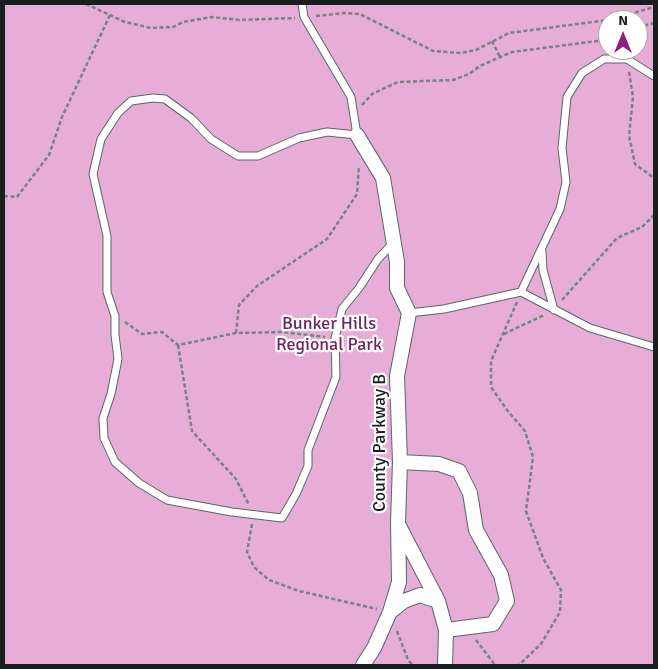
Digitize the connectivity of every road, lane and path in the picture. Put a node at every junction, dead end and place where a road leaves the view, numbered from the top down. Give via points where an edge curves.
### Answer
1 (86, 4) edge
2 (302, 4) edge
3 (110, 15) junction
4 (304, 17) junction
5 (598, 21) edge
6 (492, 41) junction
7 (598, 41) edge
8 (500, 57) junction
9 (602, 60) edge
10 (627, 60) edge
11 (629, 60) edge
12 (654, 76) edge
13 (355, 113) junction
14 (357, 134) junction
15 (359, 162) dead end
16 (654, 178) edge
17 (4, 196) edge
18 (654, 215) edge
19 (393, 243) junction
20 (542, 250) junction
21 (521, 292) junction
22 (554, 310) junction
23 (409, 313) junction
24 (115, 316) junction
25 (236, 333) junction
26 (503, 334) junction
27 (335, 338) junction
28 (654, 347) edge
29 (400, 462) junction
30 (398, 524) junction
31 (438, 600) junction
32 (390, 612) junction
33 (466, 626) junction
34 (446, 630) junction
35 (363, 665) edge
36 (413, 665) edge
37 (444, 665) edge
38 (495, 665) edge
39 (519, 665) edge

1 - 3 path
2 - 4 lane
3 - 4 path via 151,28 173,27 183,22 212,18
3 - 17 path via 62,117 49,155 17,197
4 - 6 path via 360,14 433,51 461,54
4 - 13 lane via 351,97
5 - 6 path via 509,33
6 - 8 path
7 - 8 path via 512,52
8 - 13 path via 453,80 398,82 372,94
9 - 20 lane via 582,73 568,97 562,148 566,182 560,209
10 - 16 path via 634,97 628,136 636,164
11 - 12 lane
13 - 14 lane
14 - 19 street via 382,178
14 - 24 lane via 327,132 299,138 258,156 238,156 211,139 191,118 165,99 131,101 118,113 101,139 93,174 107,236 107,292
15 - 25 path via 357,194 326,239 257,286 239,305
18 - 22 path via 642,227 617,238
19 - 23 street via 397,288
19 - 27 lane via 342,309
20 - 21 lane
20 - 22 lane via 543,270
21 - 22 lane
21 - 23 lane via 444,309
21 - 26 path
22 - 26 path
22 - 28 lane via 590,328
23 - 29 street, County Parkway B via 397,376
24 - 25 path via 142,334 162,332 178,345
24 - 27 lane via 118,359 103,418 104,438 115,462 139,483 167,500 282,518 308,466 308,450 336,377
25 - 27 path via 282,332
26 - 39 path via 492,361 492,387 525,431 533,457 526,511 542,558 561,590 560,612 541,644
29 - 30 street, County Parkway B
29 - 33 street via 439,464 459,472 470,493 476,530 501,576 507,600 493,624
30 - 31 street
30 - 32 street, County Parkway B via 399,582
31 - 32 street via 420,595 404,600
31 - 34 street
32 - 35 street, County Parkway B
32 - 36 path via 408,660
33 - 34 street
33 - 38 path
34 - 37 street

